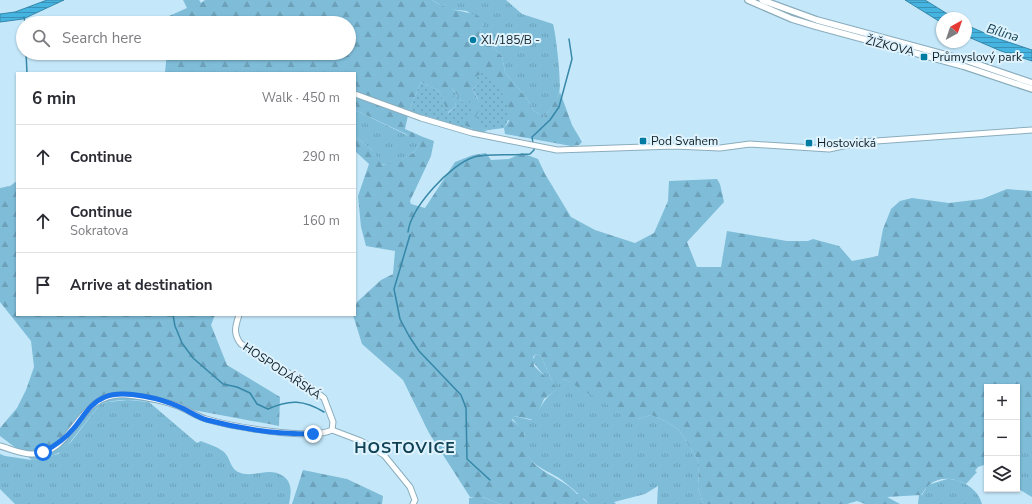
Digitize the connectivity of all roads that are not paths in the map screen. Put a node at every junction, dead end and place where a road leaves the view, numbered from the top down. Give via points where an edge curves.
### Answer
1 (748, 0) edge
2 (762, 0) edge
3 (1032, 83) edge
4 (1032, 89) edge
5 (356, 94) edge
6 (1032, 130) edge
7 (239, 316) edge
8 (332, 430) junction
9 (0, 446) edge
10 (413, 504) edge

1 - 4 main road, ŽIŽKOVA via 798,21 936,58
2 - 3 main road, ŽIŽKOVA via 817,20 958,58
5 - 6 street via 472,133 557,150 674,146 720,148 750,144 829,149 862,142
7 - 8 street, HOSPODÁŘSKÁ via 235,329 236,338 241,344 324,398 333,422
8 - 9 street via 294,434 250,428 207,420 178,406 154,399 119,394 95,402 65,437 43,452 33,454
8 - 10 street via 362,441 384,455 410,487

